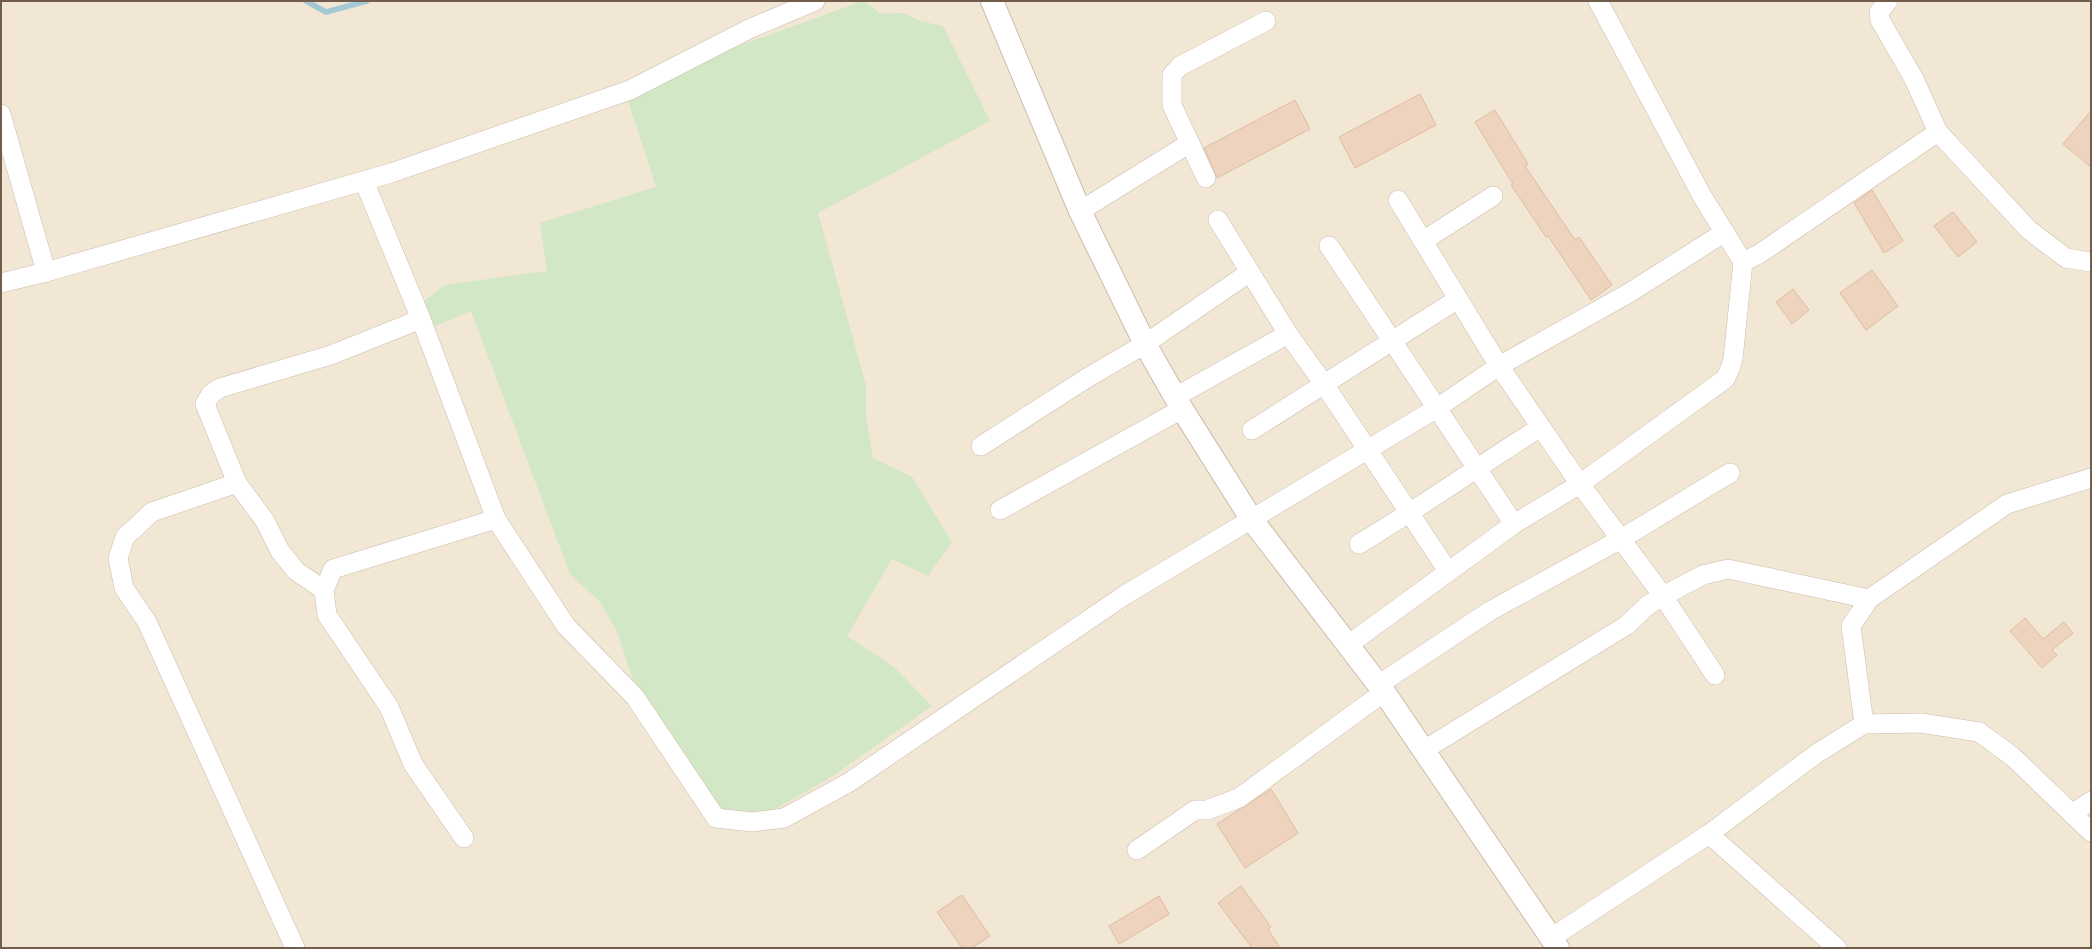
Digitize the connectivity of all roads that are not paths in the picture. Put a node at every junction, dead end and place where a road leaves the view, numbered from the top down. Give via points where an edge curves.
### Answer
1 (815, 1) edge
2 (992, 1) edge
3 (1598, 1) edge
4 (1888, 1) edge
5 (1266, 21) dead end
6 (1, 114) edge
7 (1938, 132) junction
8 (1190, 143) junction
9 (1206, 178) dead end
10 (364, 181) junction
11 (1493, 196) dead end
12 (1398, 200) dead end
13 (1080, 211) junction
14 (1218, 220) dead end
15 (1725, 232) junction
16 (1423, 240) junction
17 (1329, 246) dead end
18 (1743, 262) junction
19 (2091, 262) edge
20 (46, 272) junction
21 (1250, 272) junction
22 (1, 283) edge
23 (1458, 299) junction
24 (421, 319) junction
25 (1288, 334) junction
26 (1392, 340) junction
27 (1145, 344) junction
28 (1499, 366) junction
29 (1324, 384) junction
30 (1179, 403) junction
31 (1437, 408) junction
32 (1541, 427) junction
33 (1252, 430) dead end
34 (981, 446) dead end
35 (1368, 450) junction
36 (1476, 468) junction
37 (1730, 473) dead end
38 (2091, 478) edge
39 (237, 483) junction
40 (1580, 484) junction
41 (1000, 510) dead end
42 (1410, 514) junction
43 (496, 519) junction
44 (1252, 520) junction
45 (1514, 524) junction
46 (1621, 539) junction
47 (1358, 544) dead end
48 (1448, 571) junction
49 (324, 590) junction
50 (1663, 596) junction
51 (1869, 599) junction
52 (1348, 645) junction
53 (1715, 675) dead end
54 (1381, 689) junction
55 (1864, 724) junction
56 (1424, 750) junction
57 (2091, 801) edge
58 (2072, 814) junction
59 (2091, 832) edge
60 (1709, 834) junction
61 (464, 838) dead end
62 (1137, 850) dead end
63 (1555, 943) edge
64 (295, 948) edge
65 (1837, 948) edge

1 - 10 street via 749,28 630,90
2 - 13 street
3 - 15 street via 1702,196
4 - 7 street via 1879,12 1880,20 1914,79
5 - 8 street via 1180,66 1172,75 1172,105
6 - 20 street
7 - 18 street via 1759,254
7 - 19 street via 2029,230 2066,258
8 - 9 street
8 - 13 street
10 - 20 street
10 - 24 street
11 - 16 street
12 - 16 street
13 - 27 street
14 - 21 street
15 - 18 street
15 - 28 street via 1630,293
16 - 23 street
17 - 26 street
18 - 40 street via 1733,359 1725,379
20 - 22 street
21 - 25 street
21 - 27 street
23 - 26 street
23 - 28 street
24 - 39 street via 331,355 220,388 210,394 205,404
24 - 43 street
25 - 29 street
25 - 30 street
26 - 29 street
26 - 31 street
27 - 30 street
27 - 34 street
28 - 31 street
28 - 32 street
29 - 33 street
29 - 35 street
30 - 41 street
30 - 44 street
31 - 35 street
31 - 36 street
32 - 36 street
32 - 40 street
35 - 42 street
35 - 44 street
36 - 42 street
36 - 45 street
37 - 46 street
38 - 51 street via 2007,504
39 - 49 street via 264,521 280,551 296,571
39 - 64 street via 152,512 125,537 118,558 124,588 147,622
40 - 45 street
40 - 46 street
42 - 47 street
42 - 48 street
43 - 44 street via 566,626 635,697 716,818 752,822 784,818 848,783 1125,594
43 - 49 street via 333,569
44 - 52 street
45 - 48 street
46 - 50 street
46 - 54 street via 1490,611
48 - 52 street
49 - 61 street via 327,615 389,707 413,764
50 - 51 street via 1703,575 1728,569
50 - 53 street
50 - 56 street via 1627,625
51 - 55 street via 1851,626
52 - 54 street
54 - 56 street
54 - 62 street via 1239,798 1207,810 1195,810
55 - 58 street via 1922,723 1979,732 2013,757
55 - 60 street via 1816,754
56 - 63 street
57 - 58 street
58 - 59 street
60 - 63 street
60 - 65 street

